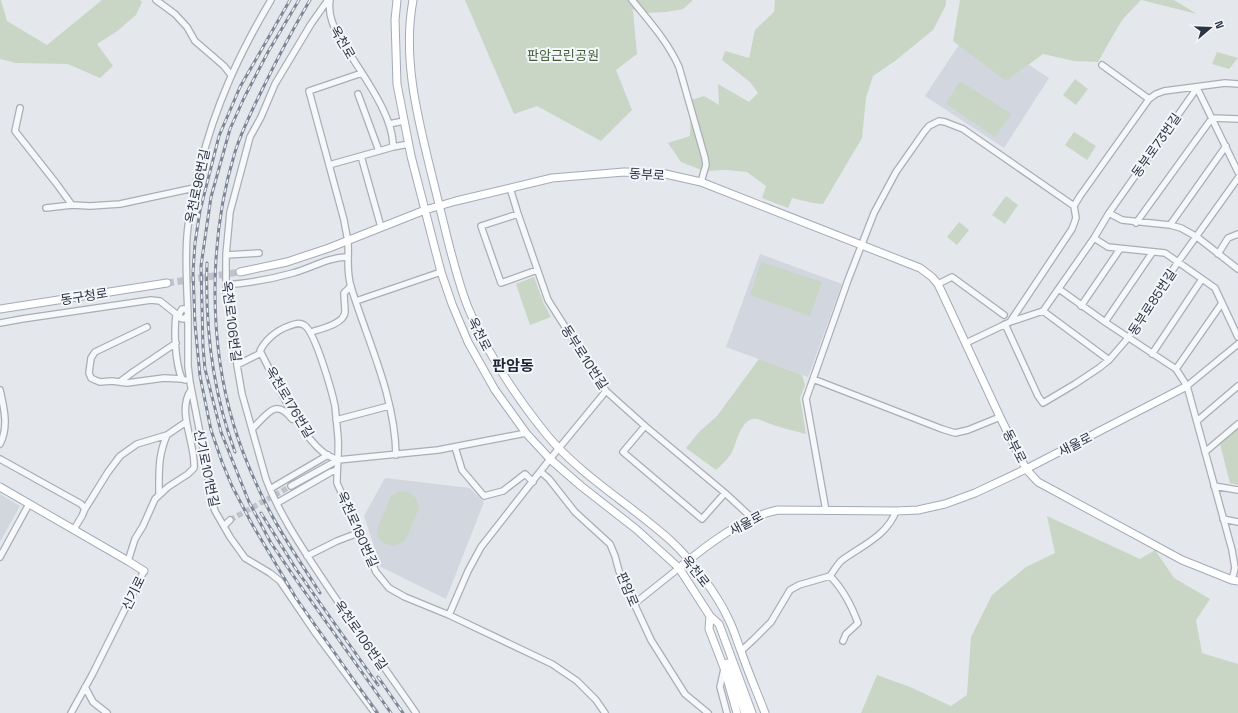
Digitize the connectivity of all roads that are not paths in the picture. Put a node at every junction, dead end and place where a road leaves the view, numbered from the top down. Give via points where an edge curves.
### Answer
1 (156, 0) edge
2 (271, 0) edge
3 (329, 0) edge
4 (397, 0) edge
5 (413, 0) edge
6 (632, 0) edge
7 (1102, 65) dead end
8 (362, 73) junction
9 (231, 75) junction
10 (1238, 84) edge
11 (1197, 88) junction
12 (358, 94) dead end
13 (1149, 99) junction
14 (20, 108) dead end
15 (1212, 118) junction
16 (1238, 119) edge
17 (404, 122) junction
18 (389, 124) junction
19 (409, 144) junction
20 (1226, 146) junction
21 (393, 147) junction
22 (379, 151) junction
23 (361, 156) junction
24 (329, 165) junction
25 (1238, 172) edge
26 (1238, 178) edge
27 (701, 182) junction
28 (194, 188) junction
29 (510, 188) junction
30 (72, 205) junction
31 (439, 206) junction
32 (1074, 206) junction
33 (46, 208) dead end
34 (425, 210) junction
35 (1109, 213) junction
36 (518, 214) junction
37 (1136, 223) junction
38 (1170, 225) junction
39 (381, 227) junction
40 (1238, 234) edge
41 (1197, 236) junction
42 (1094, 238) junction
43 (348, 241) junction
44 (860, 245) junction
45 (1120, 249) junction
46 (259, 253) dead end
47 (1152, 253) junction
48 (1218, 254) junction
49 (226, 255) junction
50 (347, 258) junction
51 (1178, 262) junction
52 (1238, 269) edge
53 (537, 270) junction
54 (240, 272) tunnel mouth
55 (440, 272) junction
56 (1202, 279) junction
57 (167, 283) tunnel mouth
58 (938, 284) junction
59 (226, 285) junction
60 (351, 286) junction
61 (1059, 289) junction
62 (188, 301) junction
63 (356, 301) junction
64 (1222, 303) junction
65 (1081, 306) junction
66 (0, 309) edge
67 (170, 309) junction
68 (181, 310) junction
69 (1043, 311) junction
70 (188, 314) junction
71 (1004, 315) dead end
72 (179, 317) junction
73 (1105, 322) junction
74 (0, 323) edge
75 (1008, 323) junction
76 (146, 327) dead end
77 (311, 332) junction
78 (188, 334) junction
79 (1238, 337) edge
80 (1128, 338) junction
81 (176, 343) junction
82 (966, 343) junction
83 (1238, 344) edge
84 (261, 353) junction
85 (1152, 354) junction
86 (1109, 360) junction
87 (237, 364) junction
88 (1176, 369) junction
89 (182, 379) junction
90 (813, 379) junction
91 (121, 381) junction
92 (190, 382) junction
93 (1187, 386) junction
94 (1238, 386) edge
95 (0, 390) edge
96 (191, 390) junction
97 (606, 391) junction
98 (389, 406) junction
99 (1000, 417) junction
100 (297, 420) junction
101 (336, 420) junction
102 (1197, 421) junction
103 (186, 422) junction
104 (1238, 424) edge
105 (645, 426) junction
106 (252, 429) junction
107 (526, 433) junction
108 (167, 435) junction
109 (0, 444) edge
110 (455, 447) junction
111 (560, 448) junction
112 (1205, 452) junction
113 (328, 455) junction
114 (396, 455) junction
115 (0, 459) edge
116 (550, 459) junction
117 (338, 460) junction
118 (1026, 469) junction
119 (337, 470) junction
120 (541, 472) junction
121 (533, 482) junction
122 (291, 486) tunnel mouth
123 (1214, 486) junction
124 (0, 487) edge
125 (270, 489) junction
126 (1238, 490) edge
127 (725, 492) junction
128 (159, 494) junction
129 (276, 503) junction
130 (29, 504) junction
131 (84, 509) junction
132 (826, 511) junction
133 (896, 511) junction
134 (752, 518) junction
135 (1223, 519) junction
136 (230, 520) tunnel mouth
137 (1238, 522) edge
138 (224, 526) junction
139 (74, 529) junction
140 (358, 533) junction
141 (1235, 550) edge
142 (308, 556) junction
143 (0, 557) edge
144 (689, 560) junction
145 (128, 561) junction
146 (679, 568) junction
147 (144, 571) joint
148 (830, 576) junction
149 (1235, 581) edge
150 (634, 604) junction
151 (449, 616) junction
152 (710, 616) junction
153 (843, 641) dead end
154 (740, 650) junction
155 (724, 668) junction
156 (85, 687) junction
157 (71, 713) edge
158 (107, 713) edge
159 (375, 713) edge
160 (416, 713) edge
161 (605, 713) edge
162 (708, 713) edge
163 (727, 713) edge
164 (737, 713) edge
165 (744, 713) edge
166 (752, 713) edge
167 (765, 713) edge

1 - 9 street via 175,14 187,27 195,42
2 - 9 street, 옥천로96번길
3 - 8 street, 옥천로 via 332,23
3 - 49 street, 옥천로106번길 via 286,65 250,137 230,212
4 - 17 main road, 옥천로 via 395,50 397,84
5 - 31 main road, 옥천로 via 410,17 410,70
6 - 27 street via 666,43 679,67 705,158 706,165
7 - 13 street
8 - 18 street, 옥천로
8 - 24 street via 309,91
9 - 28 street, 옥천로96번길 via 214,116
10 - 11 street via 1225,83
11 - 13 street via 1164,91
11 - 15 street
11 - 35 street, 동부로73번길
12 - 22 street
13 - 32 street
14 - 30 street via 16,131
15 - 16 street
15 - 20 street
15 - 37 street
17 - 18 street
17 - 19 main road, 옥천로
18 - 21 street, 옥천로
19 - 21 street
19 - 34 main road, 옥천로
20 - 25 street
20 - 38 street
21 - 22 street
22 - 23 street
23 - 24 street
23 - 39 street
24 - 43 street
26 - 41 street, 동부로85번길
27 - 29 main road, 동부로 via 661,174 624,172 552,178
27 - 44 main road, 동부로
28 - 30 street via 120,204
28 - 62 street, 옥천로96번길 via 186,255
29 - 31 main road, 동부로
29 - 36 street, 동부로10번길
30 - 33 street
31 - 34 main road, 동부로
31 - 111 main road, 옥천로 via 469,312 491,355 517,394 546,434
32 - 44 street via 963,129 939,122 929,126 896,172 874,212
32 - 75 street via 1076,218 1072,229
34 - 39 main road
34 - 55 main road, 옥천로
35 - 37 street via 1122,220
35 - 42 street, 동부로73번길
36 - 53 street, 동부로10번길
36 - 53 street via 481,226 501,283
37 - 38 street
38 - 41 street
39 - 43 main road
40 - 48 street via 1228,238
41 - 48 street
41 - 51 street, 동부로85번길
42 - 45 street via 1108,247
42 - 61 street, 동부로73번길
43 - 50 street
43 - 54 main road via 287,262
44 - 58 main road, 동부로 via 920,268
44 - 90 street
45 - 47 street
45 - 65 street
46 - 49 street
47 - 51 street via 1165,253
47 - 73 street
48 - 52 street
49 - 59 street, 옥천로106번길
50 - 59 street via 339,257 287,274
50 - 60 street
51 - 56 street
51 - 80 street, 동부로85번길
53 - 97 street, 동부로10번길 via 548,300
55 - 63 street
55 - 107 main road, 옥천로 via 468,342 495,390
56 - 64 street via 1215,288
56 - 85 street
57 - 66 main road, 동구청로
58 - 71 street via 952,277
58 - 82 main road, 동부로
59 - 87 street, 옥천로106번길
60 - 63 street
60 - 77 street via 344,293 345,313 341,320
61 - 65 street
61 - 69 street, 동부로73번길
62 - 68 street
62 - 70 street, 옥천로96번길
63 - 98 street
64 - 79 street
64 - 88 street
65 - 73 street
67 - 68 street
67 - 72 street
67 - 74 street via 160,301 151,300
68 - 70 street via 186,309
68 - 72 street
69 - 75 street
69 - 86 street
70 - 72 street via 186,318
70 - 78 street, 신기로101번길
72 - 78 street via 185,324
72 - 81 street
73 - 80 street
75 - 82 street
75 - 86 street, 동부로85번길 via 1038,396 1043,402 1076,384
76 - 91 street via 95,352 91,358 91,378 100,382
77 - 84 street, 옥천로176번길 via 304,324 283,328 264,344
77 - 101 street, 옥천로180번길 via 326,373
78 - 92 street, 신기로101번길
80 - 85 street
80 - 86 street, 동부로85번길
81 - 89 street
81 - 91 street
82 - 99 main road, 동부로
83 - 93 street, 새울로
84 - 87 street
84 - 100 street, 옥천로176번길
85 - 88 street
87 - 106 street, 옥천로106번길
88 - 93 street
89 - 91 street via 164,378 127,383
89 - 92 street
90 - 99 street via 955,432 968,430
90 - 132 street via 806,398
92 - 96 street, 신기로101번길
93 - 102 street
93 - 118 main road, 새울로
94 - 102 street
95 - 109 street via 5,416
96 - 103 street via 186,398
96 - 138 street, 신기로101번길 via 212,502
97 - 105 street, 동부로10번길
97 - 111 street
98 - 101 street
98 - 114 street
99 - 118 main road, 동부로
100 - 106 street via 292,419 285,410 274,409
100 - 113 street, 옥천로176번길 via 312,441
101 - 117 street, 옥천로180번길
102 - 112 street
103 - 108 street
103 - 128 street via 194,468
104 - 112 street
105 - 127 street, 동부로10번길
105 - 127 street via 623,452 702,519
106 - 125 street, 옥천로106번길
107 - 110 street
107 - 116 main road, 옥천로
108 - 128 street via 161,447
108 - 131 street via 137,444 120,456
110 - 114 street
110 - 121 street via 462,470 484,496 503,491 525,474
111 - 116 street
111 - 144 main road, 옥천로
112 - 123 street
113 - 117 street, 옥천로176번길
113 - 125 street
114 - 117 street
115 - 131 street via 81,504
116 - 120 street
116 - 146 main road, 옥천로 via 636,529
117 - 119 street, 옥천로180번길
117 - 122 street
118 - 133 main road, 새울로 via 976,493 945,504 918,510
118 - 149 main road, 동부로 via 1038,482 1182,560
119 - 129 street
119 - 140 street, 옥천로180번길 via 337,483
120 - 121 street
120 - 150 street, 판암로 via 575,512 610,544
121 - 151 street via 481,547
123 - 126 street
123 - 135 street
124 - 130 main road, 신기로
125 - 129 street, 옥천로106번길
127 - 134 street, 동부로10번길
128 - 145 street via 135,539
129 - 142 street, 옥천로106번길
130 - 139 main road, 신기로
130 - 143 street
131 - 139 street
132 - 133 main road, 새울로
132 - 134 main road, 새울로 via 778,510
133 - 148 street via 894,519 878,536 840,562
134 - 144 main road, 새울로
135 - 137 street
135 - 141 street
136 - 138 street
138 - 159 street, 신기로101번길 via 245,558 280,581
139 - 145 main road, 신기로
140 - 142 street
140 - 151 street, 옥천로180번길 via 376,572 389,588
141 - 149 street
142 - 160 street, 옥천로106번길
144 - 146 main road, 새울로
144 - 154 main road, 옥천로 via 729,620
145 - 147 main road, 신기로
146 - 150 street, 옥천로
146 - 152 main road, 옥천로
147 - 156 street, 신기로
148 - 153 street via 853,609 858,623 846,634
148 - 154 street via 790,590 771,622
150 - 162 street, 판암로 via 651,640 685,694
151 - 161 street, 옥천로180번길 via 552,664 577,681
152 - 155 main road, 옥천로 via 709,629
152 - 165 main road
152 - 166 main road via 719,624
154 - 167 main road, 옥천로
155 - 163 street via 720,687
155 - 164 main road, 옥천로
156 - 157 street, 신기로
156 - 158 street via 93,702

